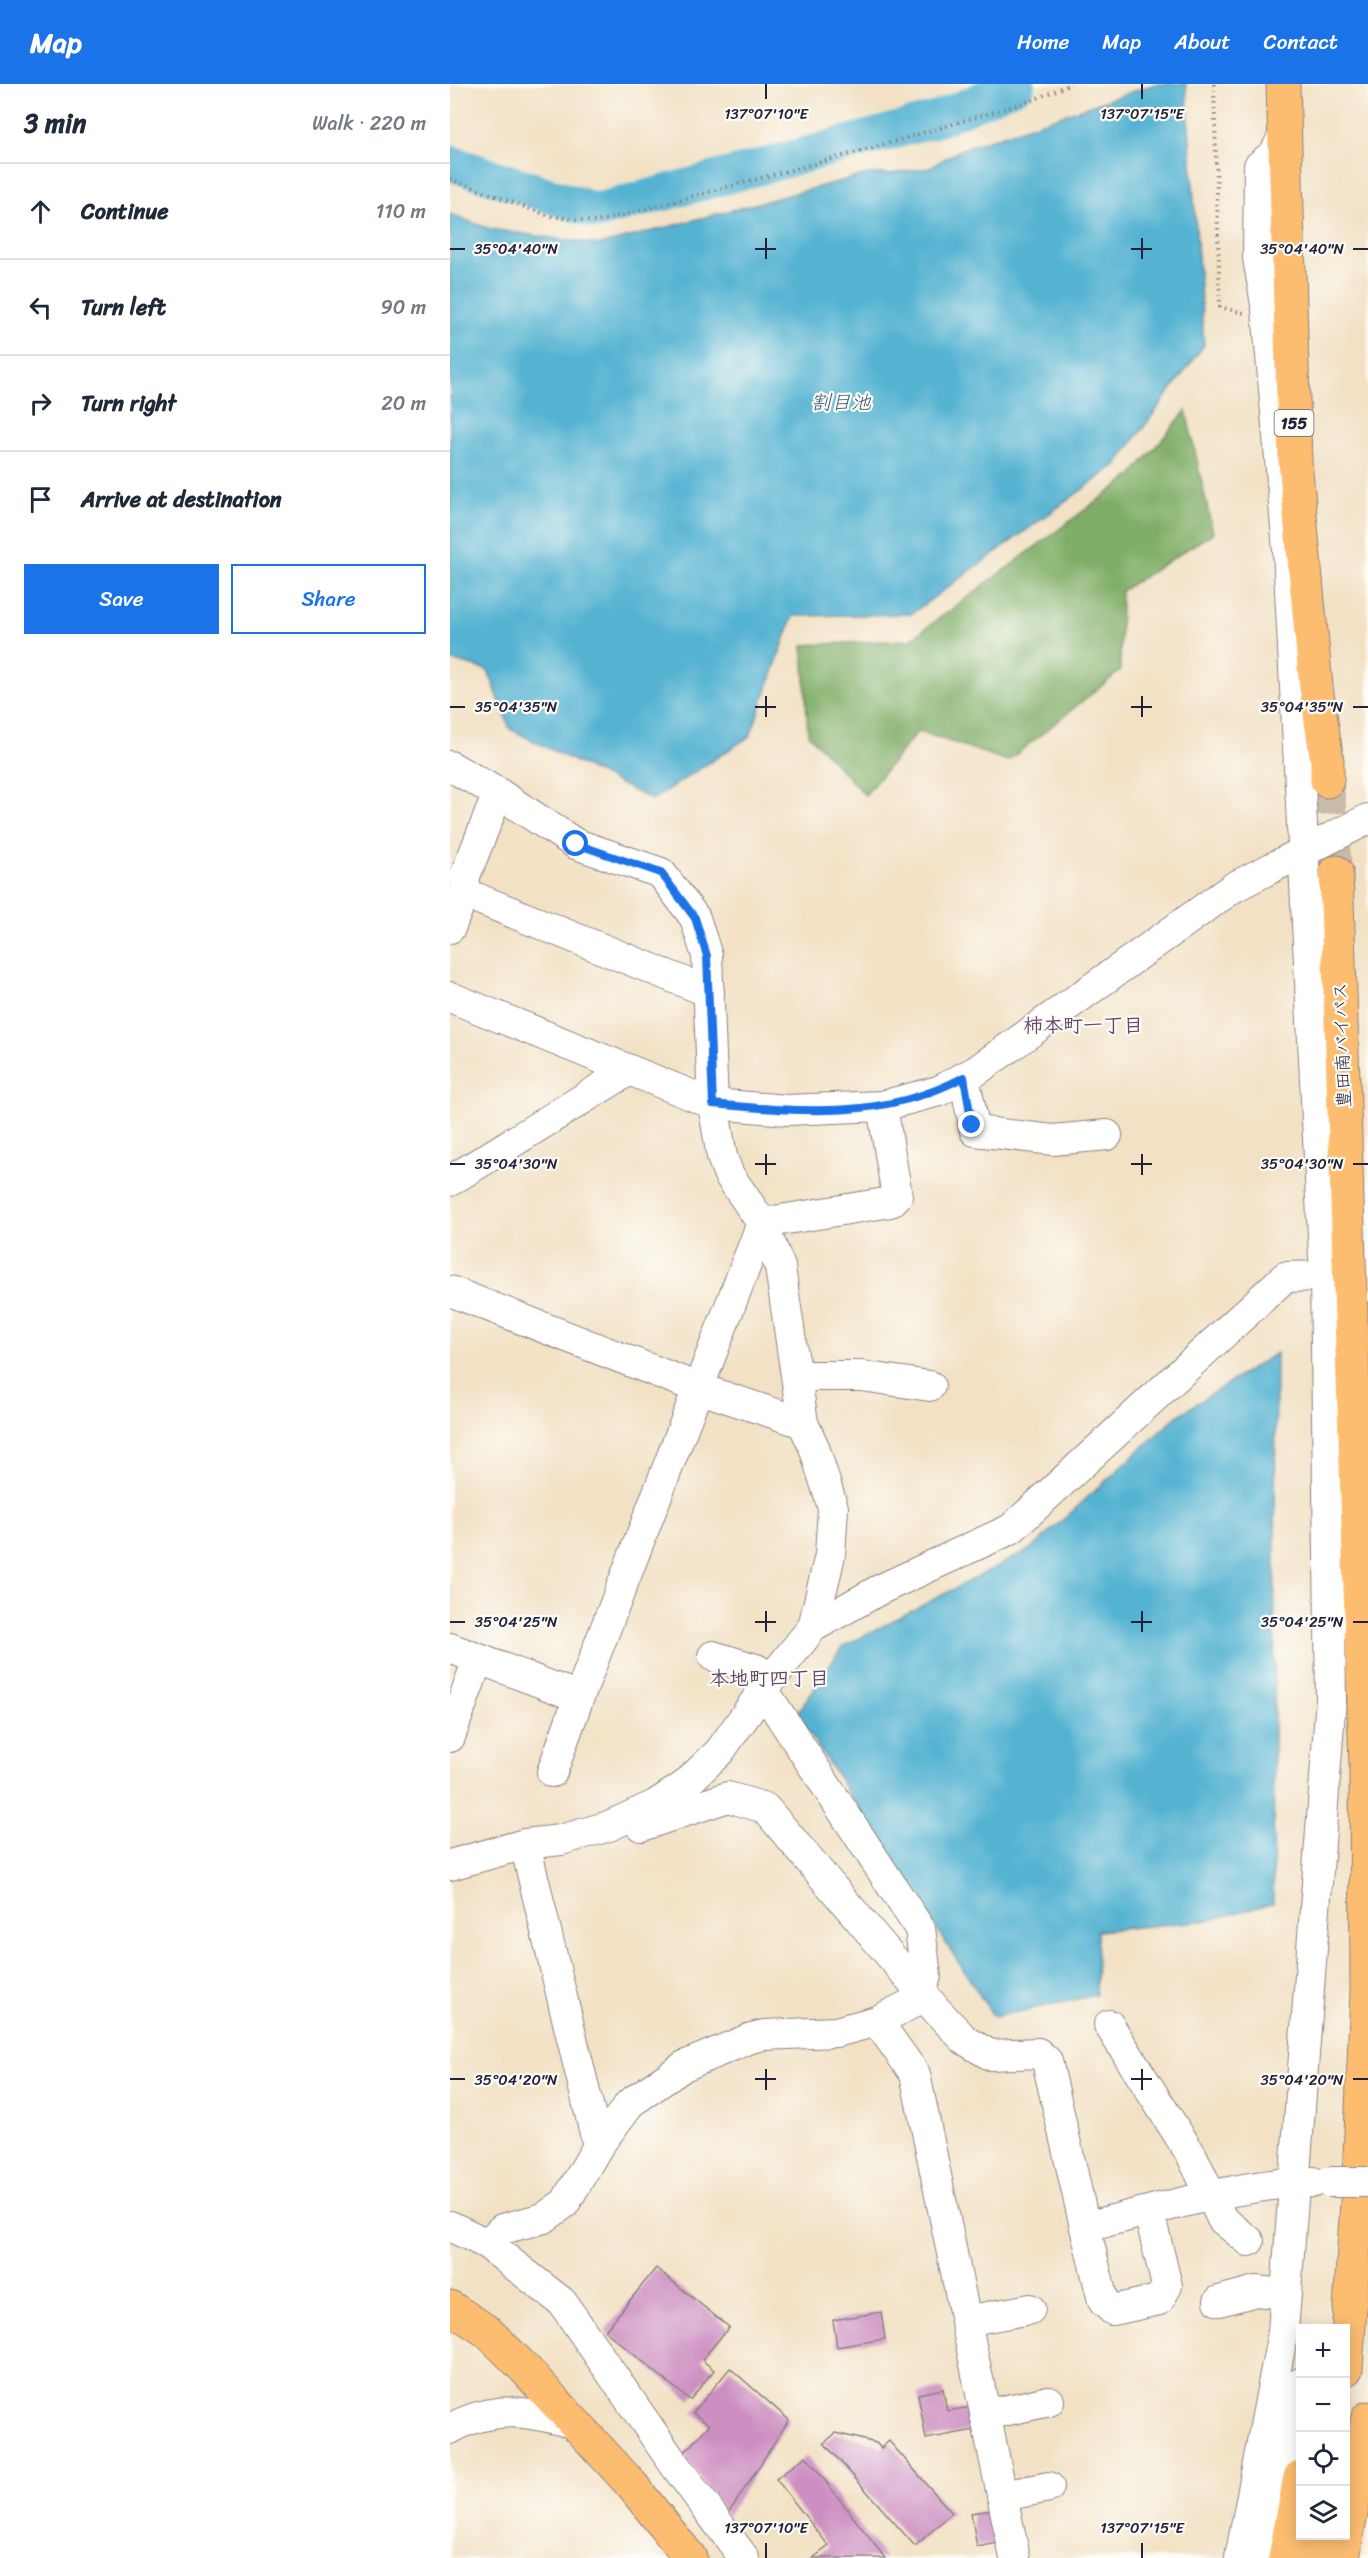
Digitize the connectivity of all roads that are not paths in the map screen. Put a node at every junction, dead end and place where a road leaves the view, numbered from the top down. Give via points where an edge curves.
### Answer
1 (1283, 84) edge
2 (1284, 134) junction
3 (450, 766) edge
4 (1327, 771) tunnel mouth
5 (498, 792) junction
6 (1368, 819) edge
7 (1304, 849) junction
8 (1336, 872) tunnel mouth
9 (460, 880) edge
10 (450, 928) edge
11 (709, 992) junction
12 (450, 998) edge
13 (628, 1071) junction
14 (964, 1077) junction
15 (713, 1104) junction
16 (882, 1107) junction
17 (1107, 1135) dead end
18 (450, 1181) edge
19 (762, 1223) junction
20 (1325, 1276) junction
21 (450, 1291) edge
22 (797, 1376) junction
23 (930, 1386) dead end
24 (698, 1388) junction
25 (803, 1423) junction
26 (813, 1627) junction
27 (450, 1648) edge
28 (713, 1656) dead end
29 (477, 1659) junction
30 (768, 1684) junction
31 (579, 1697) junction
32 (450, 1737) edge
33 (552, 1772) dead end
34 (583, 1834) junction
35 (525, 1844) junction
36 (450, 1865) edge
37 (921, 1991) junction
38 (1367, 1991) edge
39 (877, 2021) junction
40 (1109, 2025) dead end
41 (598, 2146) junction
42 (1368, 2181) edge
43 (1294, 2182) junction
44 (1212, 2197) junction
45 (1149, 2212) junction
46 (450, 2226) edge
47 (1085, 2227) junction
48 (1249, 2241) dead end
49 (487, 2244) junction
50 (1286, 2295) junction
51 (1219, 2301) dead end
52 (450, 2307) edge
53 (1030, 2309) dead end
54 (966, 2320) junction
55 (1328, 2324) edge
56 (1349, 2324) edge
57 (1292, 2336) edge
58 (1049, 2401) dead end
59 (1296, 2403) edge
60 (985, 2415) junction
61 (1368, 2418) edge
62 (576, 2424) junction
63 (450, 2429) edge
64 (1298, 2486) edge
65 (1049, 2487) dead end
66 (1002, 2496) junction
67 (1317, 2540) edge
68 (690, 2558) edge
69 (744, 2558) edge
70 (1014, 2558) edge
71 (1240, 2558) edge
72 (1266, 2558) edge
73 (1285, 2558) edge
74 (1314, 2558) edge
75 (1343, 2558) edge

1 - 2 highway, 155
2 - 4 highway, 155 via 1295,461
2 - 7 street via 1275,153 1259,166 1258,258 1267,310 1288,550
3 - 5 street
5 - 9 street
5 - 11 street via 576,844 661,873 695,918 707,956
6 - 7 street
7 - 14 street via 1234,887
7 - 20 street
8 - 38 highway, 豊田南バイパス via 1366,1765
9 - 10 street
9 - 11 street
11 - 15 street
12 - 13 street
13 - 15 street
13 - 18 street
14 - 16 street via 939,1091
14 - 17 street via 975,1131 1053,1140
15 - 16 street via 787,1110
15 - 19 street via 729,1175
16 - 19 street via 897,1196 891,1202
19 - 22 street via 780,1267
19 - 24 street
20 - 26 street via 1285,1277 1011,1529 879,1590
20 - 43 street via 1330,1721
21 - 24 street
22 - 23 street via 861,1376
22 - 25 street
24 - 25 street
24 - 31 street
25 - 26 street via 833,1508 830,1555
26 - 30 street
27 - 29 street
28 - 30 street via 756,1669
29 - 31 street
29 - 32 street
30 - 34 street via 720,1751 684,1786 626,1819
30 - 37 street via 920,1929 926,1976
31 - 33 street
34 - 35 street
34 - 37 street via 602,1839 728,1797 756,1803 776,1819
35 - 36 street
35 - 41 street
37 - 39 street via 911,2004
37 - 47 street via 965,2040 990,2055 1038,2053 1047,2061
38 - 55 highway via 1351,2017 1346,2158
38 - 56 highway, 豊田南バイパス
39 - 41 street via 836,2032 764,2035 684,2066 630,2103
39 - 54 street via 915,2074
40 - 44 street via 1192,2156
41 - 49 street via 565,2203 544,2218 502,2229
42 - 43 street, bridge
43 - 44 street
43 - 50 street
44 - 45 street
44 - 48 street via 1222,2219
45 - 47 street
45 - 47 street via 1167,2286 1159,2300 1113,2310 1103,2301
46 - 49 street
49 - 69 street via 562,2302
50 - 51 street via 1256,2291
50 - 57 street
52 - 62 highway via 488,2332
53 - 54 street
54 - 60 street
57 - 71 street
58 - 60 street
59 - 72 street
60 - 66 street
61 - 75 highway
62 - 63 street via 546,2416 490,2412
62 - 68 highway via 631,2484
64 - 73 highway
65 - 66 street
66 - 70 street
67 - 74 highway

